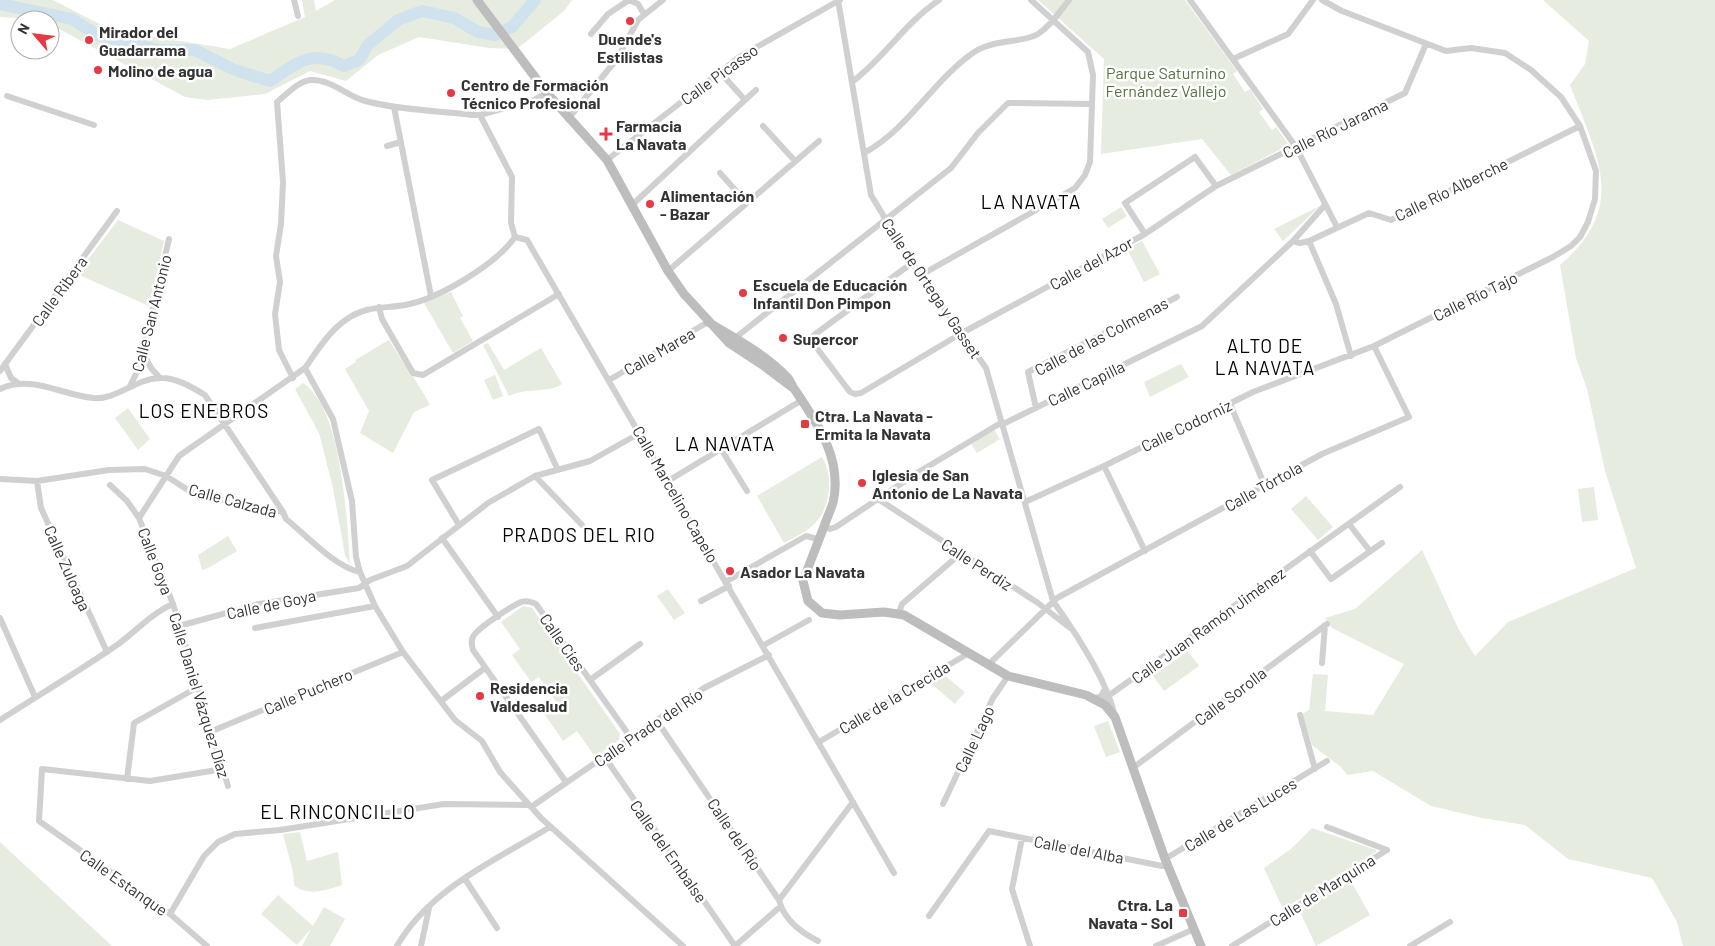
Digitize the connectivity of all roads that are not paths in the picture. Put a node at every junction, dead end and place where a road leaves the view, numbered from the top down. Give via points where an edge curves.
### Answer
1 (294, 0) edge
2 (477, 0) edge
3 (663, 0) edge
4 (839, 0) edge
5 (939, 0) edge
6 (1031, 0) edge
7 (1069, 0) edge
8 (1190, 0) edge
9 (1313, 0) edge
10 (1322, 0) edge
11 (644, 14) junction
12 (298, 16) dead end
13 (1053, 20) junction
14 (592, 34) dead end
15 (1426, 44) junction
16 (1233, 59) junction
17 (719, 71) junction
18 (852, 82) junction
19 (756, 90) dead end
20 (547, 93) junction
21 (7, 96) dead end
22 (745, 100) junction
23 (1092, 104) junction
24 (394, 107) junction
25 (480, 115) junction
26 (568, 120) junction
27 (94, 125) dead end
28 (763, 126) dead end
29 (1580, 126) junction
30 (818, 141) dead end
31 (401, 142) junction
32 (387, 146) dead end
33 (1296, 147) junction
34 (864, 153) junction
35 (607, 160) junction
36 (795, 161) junction
37 (720, 173) dead end
38 (1216, 186) junction
39 (747, 203) junction
40 (632, 205) junction
41 (1325, 205) junction
42 (117, 211) dead end
43 (885, 218) junction
44 (1337, 227) junction
45 (1145, 234) junction
46 (515, 237) junction
47 (169, 239) dead end
48 (1292, 241) junction
49 (1309, 241) junction
50 (912, 263) junction
51 (668, 272) junction
52 (921, 275) junction
53 (559, 294) junction
54 (430, 296) junction
55 (1177, 297) dead end
56 (379, 307) junction
57 (708, 322) junction
58 (718, 333) junction
59 (962, 333) junction
60 (735, 338) junction
61 (1374, 346) junction
62 (143, 353) junction
63 (1350, 356) junction
64 (5, 364) junction
65 (762, 364) junction
66 (305, 368) junction
67 (0, 371) edge
68 (160, 378) junction
69 (293, 378) junction
70 (790, 379) junction
71 (610, 380) junction
72 (18, 383) junction
73 (130, 386) junction
74 (793, 388) junction
75 (0, 389) edge
76 (802, 400) junction
77 (1230, 404) junction
78 (1036, 408) junction
79 (224, 423) junction
80 (1003, 424) junction
81 (640, 433) junction
82 (721, 449) junction
83 (1104, 466) junction
84 (557, 468) junction
85 (166, 476) junction
86 (535, 476) junction
87 (0, 479) edge
88 (37, 481) junction
89 (668, 481) junction
90 (110, 485) dead end
91 (1265, 486) junction
92 (1400, 486) dead end
93 (747, 491) dead end
94 (878, 499) junction
95 (1025, 502) junction
96 (283, 512) junction
97 (139, 518) junction
98 (1349, 524) junction
99 (458, 525) junction
100 (582, 526) dead end
101 (824, 526) junction
102 (442, 538) junction
103 (818, 539) junction
104 (1382, 543) dead end
105 (1145, 551) junction
106 (1310, 551) junction
107 (1370, 551) junction
108 (960, 554) junction
109 (360, 572) junction
110 (364, 584) junction
111 (728, 584) junction
112 (702, 601) dead end
113 (1053, 601) junction
114 (173, 604) junction
115 (375, 606) junction
116 (1046, 609) junction
117 (898, 613) junction
118 (498, 617) junction
119 (0, 618) edge
120 (809, 620) dead end
121 (179, 626) junction
122 (255, 628) dead end
123 (1075, 632) junction
124 (640, 644) dead end
125 (764, 645) junction
126 (107, 652) junction
127 (403, 652) junction
128 (969, 653) junction
129 (769, 655) junction
130 (1322, 663) dead end
131 (988, 665) junction
132 (485, 668) junction
133 (1008, 676) junction
134 (590, 680) junction
135 (198, 687) junction
136 (1105, 689) junction
137 (35, 697) junction
138 (1103, 700) junction
139 (441, 701) junction
140 (1300, 715) dead end
141 (0, 720) edge
142 (657, 720) junction
143 (212, 730) junction
144 (631, 738) junction
145 (819, 742) junction
146 (604, 756) junction
147 (1326, 761) dead end
148 (1134, 767) junction
149 (223, 769) junction
150 (1315, 769) junction
151 (127, 779) junction
152 (566, 782) junction
153 (228, 786) dead end
154 (853, 802) junction
155 (943, 804) dead end
156 (530, 806) junction
157 (550, 827) junction
158 (1327, 827) dead end
159 (1022, 838) junction
160 (1167, 862) junction
161 (894, 873) dead end
162 (465, 879) junction
163 (780, 903) junction
164 (430, 906) junction
165 (170, 914) junction
166 (929, 916) dead end
167 (1450, 922) dead end
168 (497, 928) dead end
169 (1194, 929) junction
170 (818, 941) dead end
171 (207, 946) edge
172 (397, 946) edge
173 (421, 946) edge
174 (684, 946) edge
175 (735, 946) edge
176 (1030, 946) edge
177 (1156, 946) edge
178 (1201, 946) edge
179 (1232, 946) edge
180 (1412, 946) edge

1 - 12 street
2 - 20 main road
3 - 11 street
4 - 17 street, Calle Picasso
4 - 18 street, Calle de Ortega y Gasset
5 - 18 street via 899,34 866,72
6 - 13 street
7 - 13 street
8 - 16 street
9 - 16 street via 1288,34
10 - 15 street, Calle Río Tajo
11 - 14 street via 638,4 629,0 608,14
11 - 26 street via 617,59
13 - 23 street via 1088,52 1093,75
13 - 34 street via 1036,35 992,44 972,53 953,68 902,126
15 - 29 street, Calle Río Tajo via 1446,51 1471,48 1504,53 1531,70 1561,97
15 - 33 street, Calle Río Jarama via 1405,93
16 - 33 street
17 - 22 street
17 - 35 street, Calle Picasso
18 - 34 street, Calle de Ortega y Gasset
19 - 22 street
20 - 25 street via 534,100
20 - 26 main road
21 - 27 street
22 - 40 street
23 - 43 street via 1008,103 978,133 951,168
23 - 52 street via 1090,162 1075,188
24 - 25 street
24 - 31 street
24 - 69 street via 363,101 324,81 311,80 277,102 283,182 276,256 280,282 275,314 279,350
25 - 46 street via 512,177 510,223
26 - 35 main road
28 - 36 street
29 - 44 street, Calle Río Alberche via 1391,220 1369,213
29 - 61 street, Calle Río Tajo via 1596,171 1596,199 1580,237 1553,257
30 - 36 street
31 - 32 street
31 - 54 street
33 - 38 street, Calle Río Jarama
33 - 41 street
34 - 43 street, Calle de Ortega y Gasset via 871,195
35 - 40 main road
36 - 39 street
37 - 39 street
38 - 45 street, Calle del Azor
38 - 45 street via 1195,157 1125,203
39 - 51 street
40 - 51 main road
41 - 44 street
41 - 48 street, Calle Capilla
42 - 64 street, Calle Ribera
43 - 50 street, Calle de Ortega y Gasset
43 - 60 street
44 - 49 street, Calle Río Alberche
45 - 59 street, Calle del Azor
46 - 53 street, Calle Marcelino Capelo via 527,240
46 - 54 street, Calle Goya via 506,249 458,282
47 - 62 street, Calle San Antonio
48 - 49 street, Calle Río Alberche
48 - 78 street, Calle Capilla via 1202,326
49 - 63 street via 1336,304
50 - 52 street, Calle de Ortega y Gasset
50 - 59 street, Calle del Azor via 814,335 813,343 850,392 855,394
51 - 57 main road
52 - 59 street, Calle de Ortega y Gasset
53 - 56 street via 423,375 413,372 382,319
53 - 71 street, Calle Marcelino Capelo
54 - 56 street, Calle Goya via 406,305
55 - 78 street, Calle de las Colmenas via 1028,372
56 - 66 street, Calle Goya via 366,308 340,324
57 - 58 main road
57 - 60 main road
57 - 71 street, Calle Marea
58 - 60 main road
58 - 65 main road
59 - 80 street, Calle de Ortega y Gasset via 986,368
60 - 65 main road via 735,342
60 - 70 main road
61 - 63 street, Calle Río Tajo
61 - 91 street, Calle Tórtola via 1409,417 1322,454
62 - 68 street
62 - 73 street, Calle San Antonio
63 - 77 street, Calle Codorniz via 1253,392
64 - 67 street, Calle Ribera
64 - 72 street via 11,378
65 - 70 main road
65 - 74 main road
66 - 69 street, Calle Goya
66 - 109 street via 333,419 352,501
68 - 73 street
68 - 79 street via 190,386 205,395
69 - 79 street, Calle Goya
70 - 74 main road
71 - 81 street, Calle Marcelino Capelo
72 - 73 street via 95,398
72 - 75 street
74 - 76 main road
76 - 82 street
76 - 101 main road via 826,443 835,475 836,491
77 - 83 street, Calle Codorniz
77 - 91 street
78 - 80 street, Calle Capilla
79 - 85 street, Calle Goya via 179,456
79 - 96 street
80 - 94 street, Calle Capilla
80 - 95 street, Calle de Ortega y Gasset
81 - 84 street, Calle de Goya via 590,461
81 - 89 street, Calle Marcelino Capelo
82 - 89 street
82 - 93 street
83 - 95 street, Calle Codorniz
83 - 105 street
84 - 86 street, Calle de Goya
84 - 99 street via 539,429 432,480
85 - 88 street, Calle Calzada via 145,469 109,470
85 - 96 street, Calle Calzada via 188,490 241,505
85 - 97 street, Calle Goya
86 - 99 street, Calle de Goya
86 - 100 street
87 - 88 street, Calle Calzada
88 - 126 street, Calle Zuloaga via 42,508
89 - 111 street, Calle Marcelino Capelo
90 - 97 street, Calle Goya
91 - 105 street, Calle Tórtola
92 - 98 street, Calle Juan Ramón Jiménez
94 - 101 street, Calle Capilla via 836,528
94 - 108 street, Calle Perdiz
95 - 113 street, Calle de Ortega y Gasset
96 - 109 street, Calle Calzada via 333,558 349,570
97 - 114 street, Calle Goya
98 - 106 street, Calle Juan Ramón Jiménez
98 - 107 street
99 - 102 street, Calle de Goya
101 - 103 main road
102 - 110 street, Calle de Goya via 407,566
102 - 118 street
103 - 111 street via 806,536
103 - 117 main road via 803,581 805,597 814,608 831,615
104 - 107 street
105 - 113 street, Calle Tórtola
106 - 107 street via 1331,579
106 - 138 street, Calle Juan Ramón Jiménez
108 - 116 street, Calle Perdiz
108 - 117 street via 902,604
109 - 110 street
110 - 115 street
110 - 121 street, Calle de Goya via 359,588 259,604
111 - 112 street
111 - 125 street, Calle Marcelino Capelo
113 - 116 street
113 - 123 street, Calle Perdiz
114 - 121 street, Calle Daniel Vázquez Díaz
114 - 126 street
115 - 122 street
115 - 127 street
116 - 123 street, Calle Perdiz
116 - 131 street
117 - 128 main road
118 - 132 street, Calle Cíes via 474,635 471,643
118 - 134 street, Calle Cíes via 521,602 536,604
119 - 137 street
120 - 125 street
121 - 135 street, Calle Daniel Vázquez Díaz
123 - 136 street, Calle Perdiz
124 - 134 street
125 - 129 street, Calle Marcelino Capelo
126 - 137 street
127 - 139 street
127 - 143 street, Calle Puchero
128 - 131 main road
128 - 145 street, Calle de la Crecida
129 - 142 street, Calle Prado del Río via 704,688
129 - 145 street, Calle Marcelino Capelo
130 - 148 street, Calle Sorolla via 1326,625
131 - 133 main road
132 - 139 street
132 - 152 street, Calle Cíes
133 - 138 main road
133 - 155 street, Calle Lago via 993,698
134 - 144 street, Calle Cíes
135 - 143 street, Calle Daniel Vázquez Díaz
135 - 151 street via 134,722
136 - 138 street, Calle Perdiz
136 - 138 street via 1101,696
137 - 141 street
138 - 148 main road via 1115,717
139 - 156 street via 455,720 482,741 500,772
140 - 150 street, Calle de Las Luces
142 - 144 street, Calle Prado del Río
142 - 163 street, Calle del Río
143 - 149 street, Calle Daniel Vázquez Díaz
144 - 146 street, Calle Prado del Río
145 - 154 street, Calle Marcelino Capelo
146 - 152 street, Calle Prado del Río
146 - 175 street, Calle del Embalse
147 - 150 street, Calle de Las Luces
148 - 160 main road
149 - 151 street via 150,781
149 - 153 street, Calle Daniel Vázquez Díaz
150 - 160 street, Calle de Las Luces
151 - 165 street, Calle Estanque via 42,769 39,821
152 - 156 street, Calle Prado del Río
154 - 161 street, Calle Marcelino Capelo
154 - 163 street
156 - 157 street
156 - 165 street via 444,804 235,834 218,842 204,856
157 - 162 street
157 - 174 street
158 - 179 street, Calle de Marquina via 1387,850
159 - 160 street, Calle del Alba via 1162,866
159 - 166 street, Calle del Alba via 989,831
159 - 176 street via 1012,889
160 - 169 main road
162 - 164 street via 437,897
162 - 168 street
163 - 170 street, Calle del Río via 798,931
163 - 175 street
164 - 172 street via 404,933
164 - 173 street
165 - 171 street, Calle Estanque
167 - 180 street
169 - 177 street
169 - 178 main road

